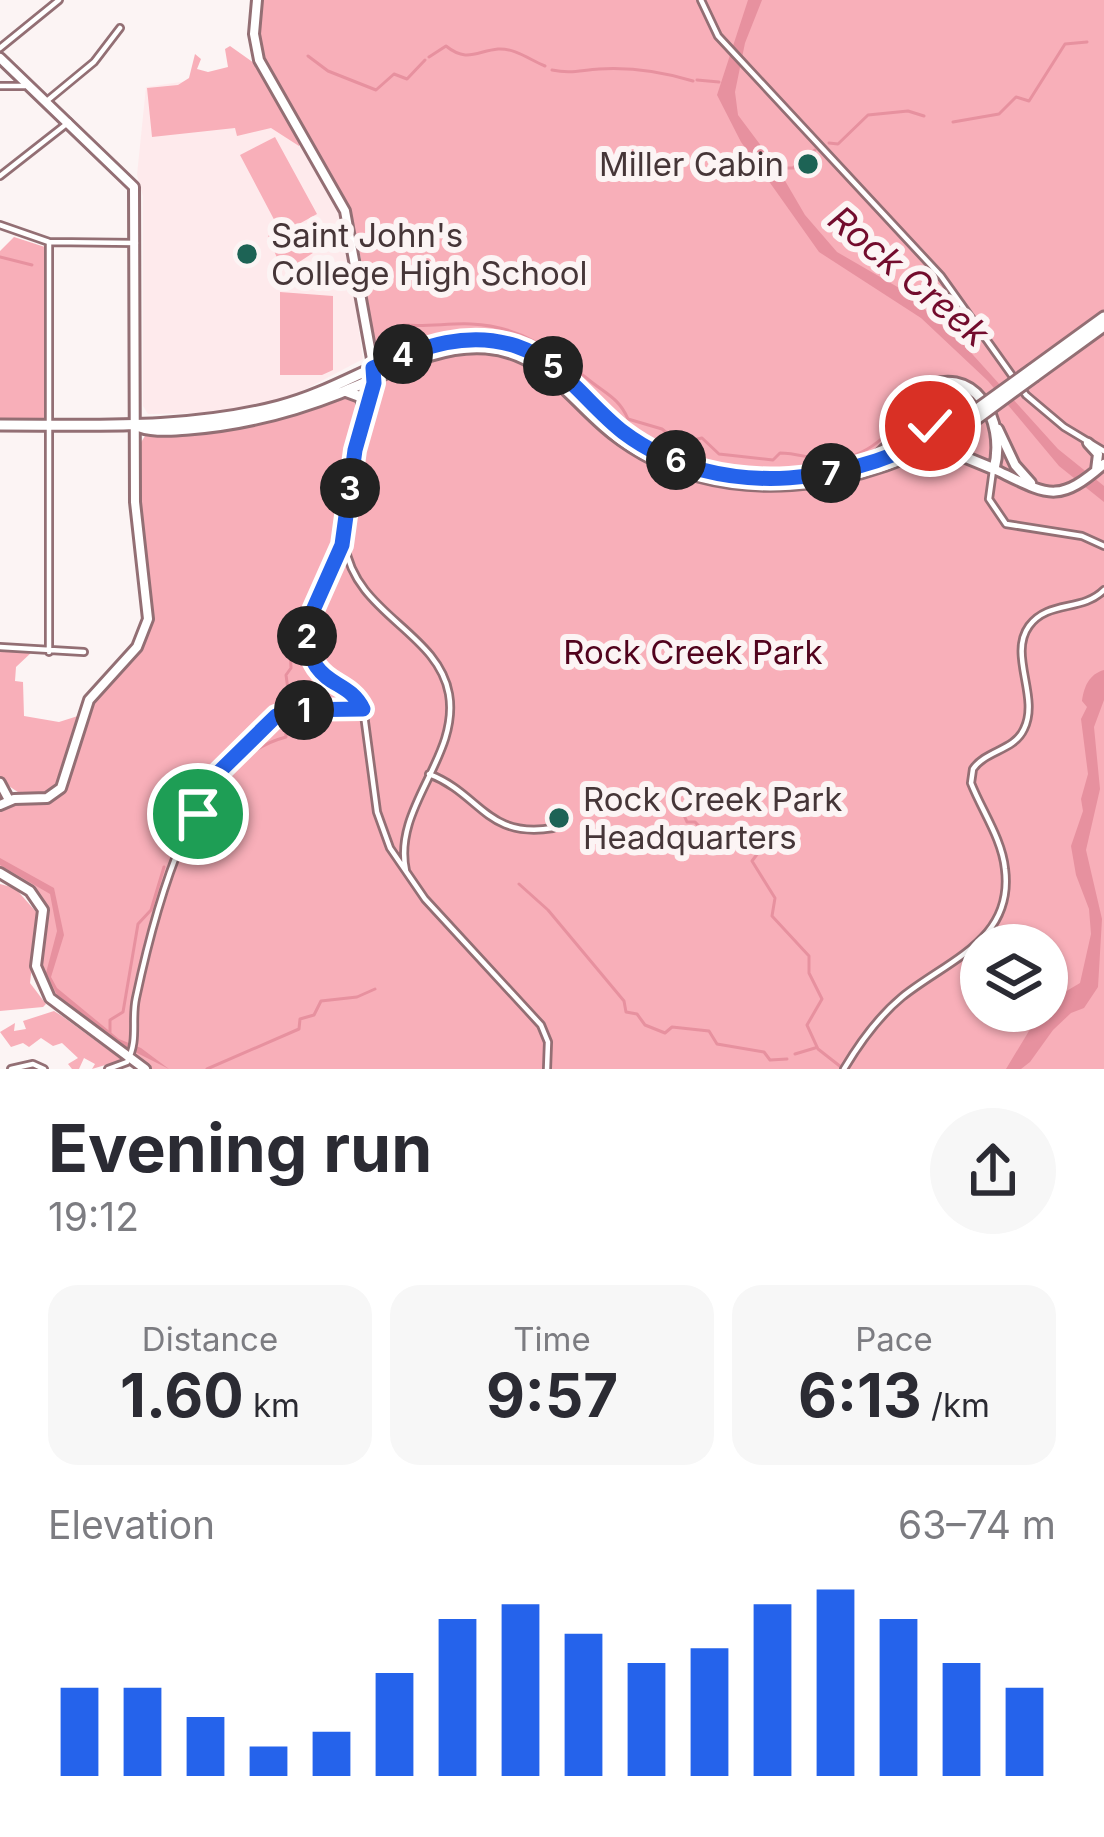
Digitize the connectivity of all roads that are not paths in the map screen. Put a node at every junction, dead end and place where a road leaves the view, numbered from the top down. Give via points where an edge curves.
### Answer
1 (59, 0) edge
2 (257, 0) edge
3 (701, 0) edge
4 (120, 28) dead end
5 (0, 48) edge
6 (0, 58) edge
7 (0, 86) edge
8 (30, 86) junction
9 (46, 101) junction
10 (69, 122) junction
11 (0, 176) edge
12 (0, 225) edge
13 (49, 242) junction
14 (136, 243) junction
15 (1104, 322) edge
16 (374, 373) junction
17 (929, 385) junction
18 (345, 392) junction
19 (365, 411) junction
20 (969, 420) junction
21 (955, 424) junction
22 (0, 425) edge
23 (49, 425) junction
24 (136, 425) junction
25 (998, 429) junction
26 (1088, 443) junction
27 (1104, 451) edge
28 (910, 458) junction
29 (1104, 464) edge
30 (864, 466) junction
31 (994, 469) junction
32 (1095, 472) junction
33 (1033, 484) junction
34 (345, 533) junction
35 (1104, 545) edge
36 (350, 566) junction
37 (335, 567) junction
38 (1104, 590) edge
39 (0, 647) edge
40 (49, 652) junction
41 (84, 652) dead end
42 (363, 709) junction
43 (428, 774) junction
44 (0, 786) edge
45 (10, 800) edge
46 (554, 827) dead end
47 (404, 838) junction
48 (387, 842) junction
49 (0, 873) edge
50 (408, 877) junction
51 (132, 1051) junction
52 (11, 1069) edge
53 (44, 1069) edge
54 (108, 1069) edge
55 (145, 1069) edge
56 (548, 1069) edge
57 (844, 1069) edge

1 - 5 street
2 - 16 street via 259,59 346,211
3 - 26 street via 723,41 941,276 1026,395
4 - 9 street
6 - 8 street
7 - 8 street
8 - 9 street
9 - 10 street
10 - 11 street
10 - 14 street via 134,187
12 - 13 street
13 - 14 street
13 - 23 street
14 - 24 street
15 - 20 main road, bridge
16 - 18 main road
16 - 19 street
16 - 24 main road via 277,407
16 - 28 main road via 452,349 509,352 551,373 646,456 736,482 814,484
16 - 30 main road via 432,344 496,341 552,365 628,436 689,466 767,477
17 - 21 main road via 921,418 935,428
17 - 25 main road via 969,388
17 - 30 main road via 915,395 893,444
18 - 19 main road via 361,397
18 - 24 main road via 221,425
19 - 34 street
20 - 21 main road
20 - 28 main road
21 - 30 main road
22 - 23 main road
23 - 24 main road
23 - 40 street
24 - 45 street via 147,624 89,700 61,788 47,798
25 - 31 main road
25 - 33 street
26 - 27 street
26 - 32 street via 1098,454
28 - 31 main road via 956,454
29 - 32 street
31 - 33 street via 1010,467
31 - 35 street via 991,504 1006,524
32 - 33 street via 1064,492
34 - 36 street
34 - 37 street
36 - 37 street
36 - 43 street via 446,682 448,724
37 - 42 street via 309,612 308,642 323,677
38 - 57 street via 1086,604 1046,611 1029,627 1025,728 973,769 971,783 1005,865 994,928 896,1003
39 - 40 street
40 - 41 street
42 - 48 street
42 - 51 street via 284,712 212,780 177,849 136,999
43 - 46 street via 503,826
43 - 47 street
44 - 45 street
47 - 48 street
47 - 50 street
48 - 50 street
49 - 51 street via 42,907 36,964 50,998
50 - 56 street via 541,1025
51 - 54 street
51 - 55 street
52 - 53 street

